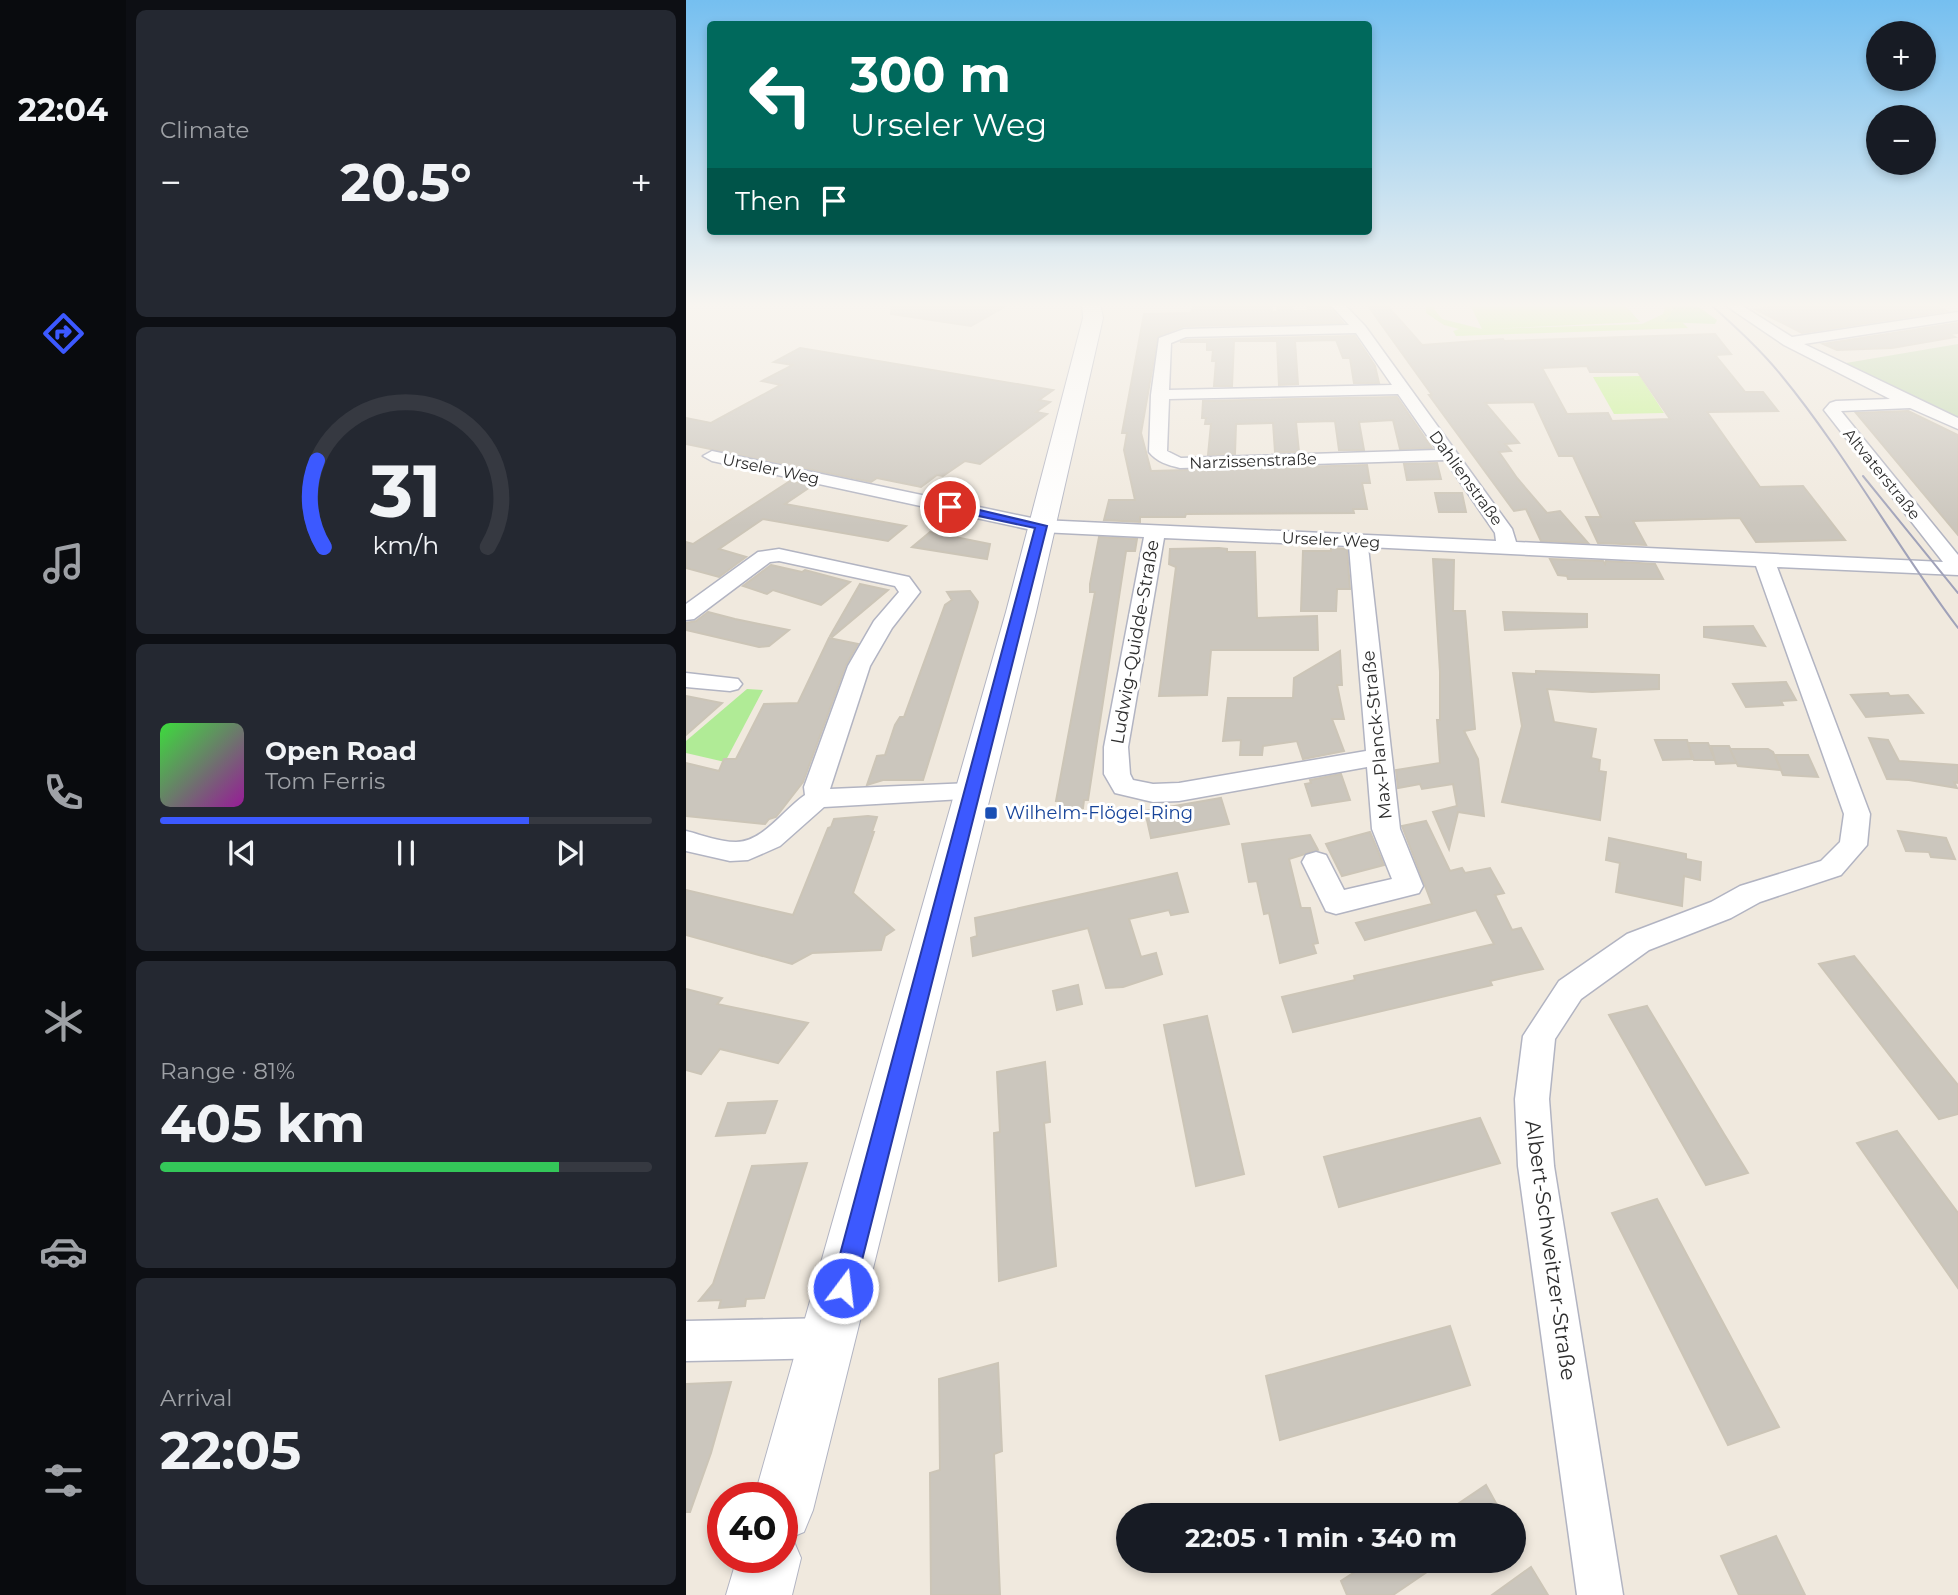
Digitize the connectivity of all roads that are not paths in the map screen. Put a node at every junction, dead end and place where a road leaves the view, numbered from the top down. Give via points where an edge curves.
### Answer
1 (1078, 377) edge
2 (1161, 377) edge
3 (1394, 377) edge
4 (1857, 377) edge
5 (1402, 388) junction
6 (1159, 395) junction
7 (1913, 403) junction
8 (1958, 424) edge
9 (1449, 455) junction
10 (712, 456) dead end
11 (1041, 526) junction
12 (1155, 531) junction
13 (1358, 542) junction
14 (1507, 548) junction
15 (1764, 560) junction
16 (1958, 569) edge
17 (686, 614) edge
18 (686, 680) edge
19 (730, 684) dead end
20 (1378, 757) junction
21 (971, 792) junction
22 (818, 798) junction
23 (686, 841) edge
24 (1315, 862) dead end
25 (830, 1338) junction
26 (686, 1341) edge
27 (790, 1482) edge
28 (765, 1573) edge
29 (759, 1595) edge
30 (1600, 1595) edge

1 - 11 street
2 - 6 street, Narzissenstraße
3 - 5 street, Dahlienstraße
4 - 7 street
5 - 6 street
5 - 9 street, Dahlienstraße
6 - 9 street, Narzissenstraße via 1158,452 1180,463
7 - 8 street
7 - 16 street, Altvaterstraße via 1836,406 1832,410
9 - 14 street, Dahlienstraße via 1505,533
10 - 11 street, Urseler Weg
11 - 12 street, Urseler Weg
11 - 21 street
12 - 13 street, Urseler Weg
12 - 20 street, Ludwig-Quidde-Straße via 1115,747 1117,774 1124,787 1179,792
13 - 14 street, Urseler Weg
13 - 20 street, Max-Planck-Straße
14 - 15 street, Urseler Weg
15 - 16 street, Urseler Weg
15 - 30 street, Albert-Schweitzer-Straße via 1857,814 1853,845 1831,868 1749,894 1721,910 1638,942 1570,990 1539,1036 1532,1099 1536,1167
17 - 22 street via 765,556 902,581 909,592 859,666 817,787
18 - 19 street
20 - 24 street, Max-Planck-Straße via 1386,829 1409,886 1336,903
21 - 22 street
21 - 25 street
22 - 23 street via 772,839 755,848 735,852
25 - 26 street
25 - 27 street
28 - 29 street

